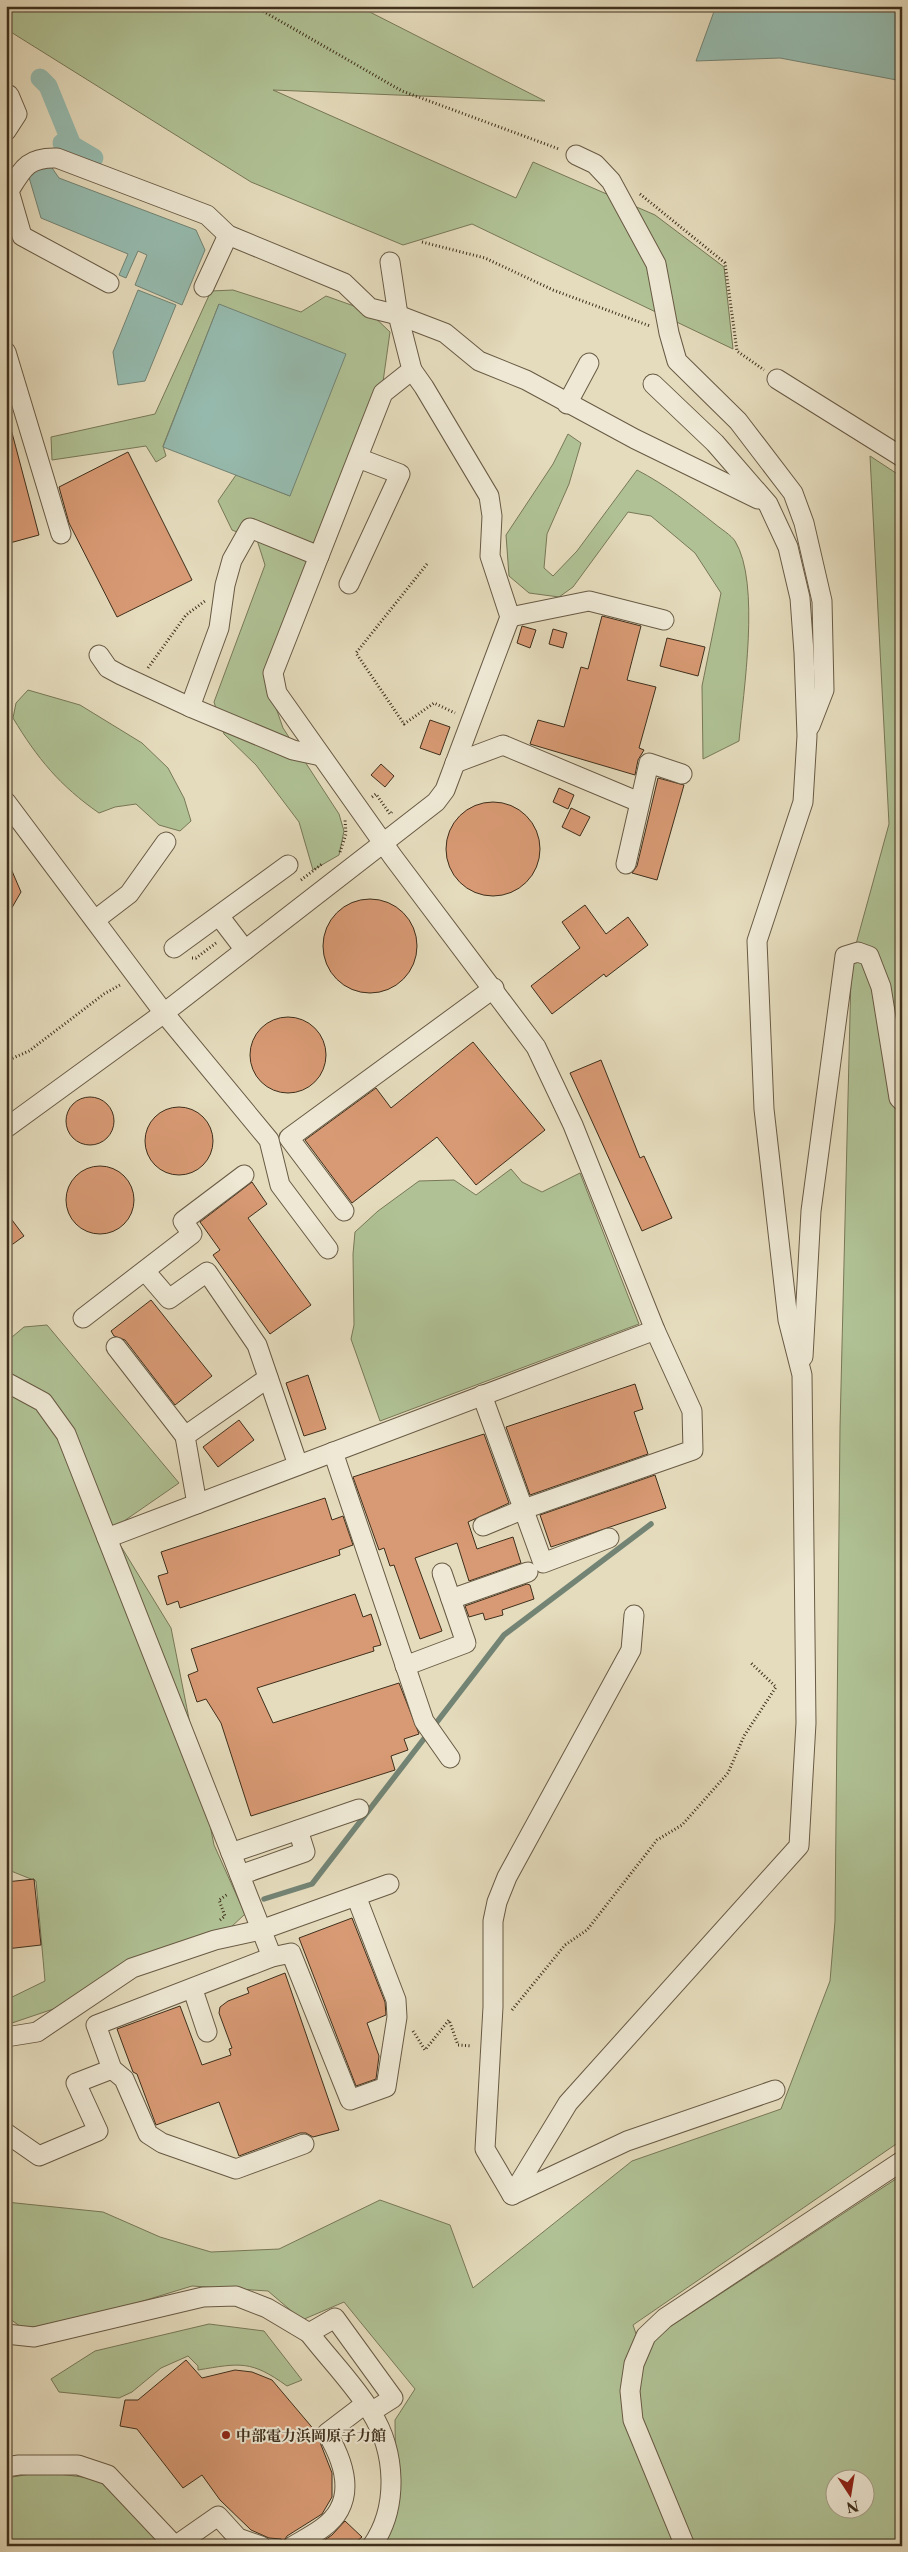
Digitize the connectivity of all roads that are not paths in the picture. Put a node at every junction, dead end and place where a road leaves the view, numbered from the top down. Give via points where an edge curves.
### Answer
1 (9, 95) dead end
2 (6, 131) edge
3 (576, 155) road end
4 (228, 235) junction
5 (390, 262) dead end
6 (109, 283) dead end
7 (204, 287) dead end
8 (398, 315) junction
9 (6, 352) edge
10 (589, 363) dead end
11 (412, 370) junction
12 (776, 379) road end
13 (653, 384) dead end
14 (567, 404) junction
15 (902, 457) edge
16 (358, 458) junction
17 (768, 504) junction
18 (61, 534) dead end
19 (319, 556) junction
20 (349, 584) dead end
21 (510, 617) junction
22 (664, 620) dead end
23 (99, 655) dead end
24 (190, 707) junction
25 (806, 736) junction
26 (322, 756) junction
27 (455, 763) junction
28 (682, 774) dead end
29 (6, 802) edge
30 (639, 802) junction
31 (166, 842) dead end
32 (383, 842) junction
33 (626, 864) dead end
34 (288, 865) dead end
35 (219, 916) junction
36 (95, 920) junction
37 (174, 948) dead end
38 (244, 950) junction
39 (494, 988) junction
40 (164, 1012) junction
41 (902, 1101) edge
42 (6, 1128) edge
43 (244, 1175) dead end
44 (344, 1211) dead end
45 (328, 1249) dead end
46 (145, 1271) junction
47 (83, 1318) dead end
48 (656, 1330) junction
49 (116, 1346) dead end
50 (802, 1375) junction
51 (268, 1378) junction
52 (6, 1382) edge
53 (482, 1395) junction
54 (185, 1436) junction
55 (334, 1452) junction
56 (298, 1465) junction
57 (197, 1504) junction
58 (524, 1509) junction
59 (483, 1526) dead end
60 (108, 1538) junction
61 (610, 1538) dead end
62 (442, 1572) dead end
63 (528, 1572) dead end
64 (451, 1599) junction
65 (634, 1615) dead end
66 (406, 1666) junction
67 (450, 1758) dead end
68 (359, 1809) dead end
69 (298, 1830) junction
70 (231, 1853) junction
71 (240, 1875) junction
72 (389, 1884) dead end
73 (356, 1896) junction
74 (261, 1930) junction
75 (272, 1958) junction
76 (192, 1990) junction
77 (80, 2003) junction
78 (96, 2025) junction
79 (207, 2032) dead end
80 (6, 2036) edge
81 (112, 2069) junction
82 (775, 2090) dead end
83 (6, 2133) edge
84 (304, 2144) dead end
85 (902, 2161) edge
86 (512, 2195) junction
87 (309, 2333) junction
88 (6, 2334) edge
89 (368, 2408) junction
90 (6, 2467) edge
91 (175, 2546) edge
92 (261, 2546) edge
93 (293, 2546) edge
94 (372, 2546) edge
95 (685, 2546) edge

1 - 2 street via 18,114
3 - 25 street via 595,164 611,181 656,264 677,361 738,421 793,493 804,523 822,601 824,690
4 - 6 street via 206,215 58,158 33,161 24,168 9,191 22,236
4 - 7 street
4 - 8 street via 344,283 370,308
5 - 8 street
8 - 11 street
8 - 14 street via 445,333 478,361 526,380
9 - 18 street
10 - 14 street
11 - 16 street via 383,393
11 - 21 street via 489,496 492,516 490,556
12 - 15 street
13 - 17 street via 715,443
14 - 17 street
16 - 19 street
16 - 20 street via 400,474
17 - 25 street via 788,548 800,598
19 - 24 street via 250,528 232,560 219,628
19 - 26 street via 273,673 277,693
21 - 22 street via 589,601
21 - 27 street
23 - 24 street via 108,668 122,676
24 - 26 street via 294,750
25 - 50 street via 804,802 757,941 764,1109 788,1320
26 - 32 street
27 - 30 street via 503,745
27 - 32 street via 445,790 436,802
28 - 30 street via 649,763
29 - 36 street
30 - 33 street
31 - 36 street via 129,894
32 - 38 street
32 - 39 street
34 - 35 street
35 - 37 street
35 - 38 street
36 - 40 street
38 - 40 street
39 - 44 street via 289,1138
39 - 48 street via 536,1047 573,1125
40 - 42 street
40 - 45 street via 269,1140 280,1185
41 - 50 street via 881,987 869,956 858,952 845,956 811,1211
43 - 46 street via 183,1221 192,1234
46 - 47 street
46 - 51 street via 169,1299 206,1272 257,1345
48 - 53 street
48 - 58 street via 692,1410 693,1450
49 - 54 street
50 - 86 street via 806,1723 799,1846 568,2103
51 - 54 street
51 - 56 street
52 - 60 street via 43,1402 66,1434
53 - 55 street
53 - 58 street
54 - 57 street
55 - 56 street
55 - 66 street
56 - 57 street
57 - 60 street
58 - 59 street
58 - 61 street via 543,1563
60 - 70 street
62 - 64 street
63 - 64 street
64 - 66 street via 466,1643
65 - 86 street via 631,1650 507,1877 493,1921 492,2029 485,2148
66 - 67 street via 424,1721
68 - 69 street
69 - 70 street
69 - 71 street via 305,1852
70 - 71 street
71 - 74 street
72 - 73 street
73 - 74 street
73 - 75 street via 396,2000 397,2017 386,2087 350,2100 291,1953
74 - 75 street
74 - 77 street via 215,1940 132,1968
75 - 76 street
76 - 78 street
76 - 79 street
77 - 78 street
77 - 80 street via 37,2032
78 - 81 street
81 - 83 street via 76,2084 98,2131 39,2156
81 - 84 street via 124,2079 148,2134 162,2143 236,2169
82 - 86 street via 627,2141
85 - 95 street via 665,2318 646,2336 634,2364 630,2391 633,2420
87 - 88 street via 267,2308 236,2296 203,2297 34,2337
87 - 89 street
87 - 89 street via 334,2318 393,2398
89 - 93 street via 327,2433 337,2450 344,2473 339,2511 317,2532
89 - 94 street via 386,2445 391,2490 389,2514
90 - 91 street via 78,2465 108,2475
91 - 92 street via 218,2516 238,2538

